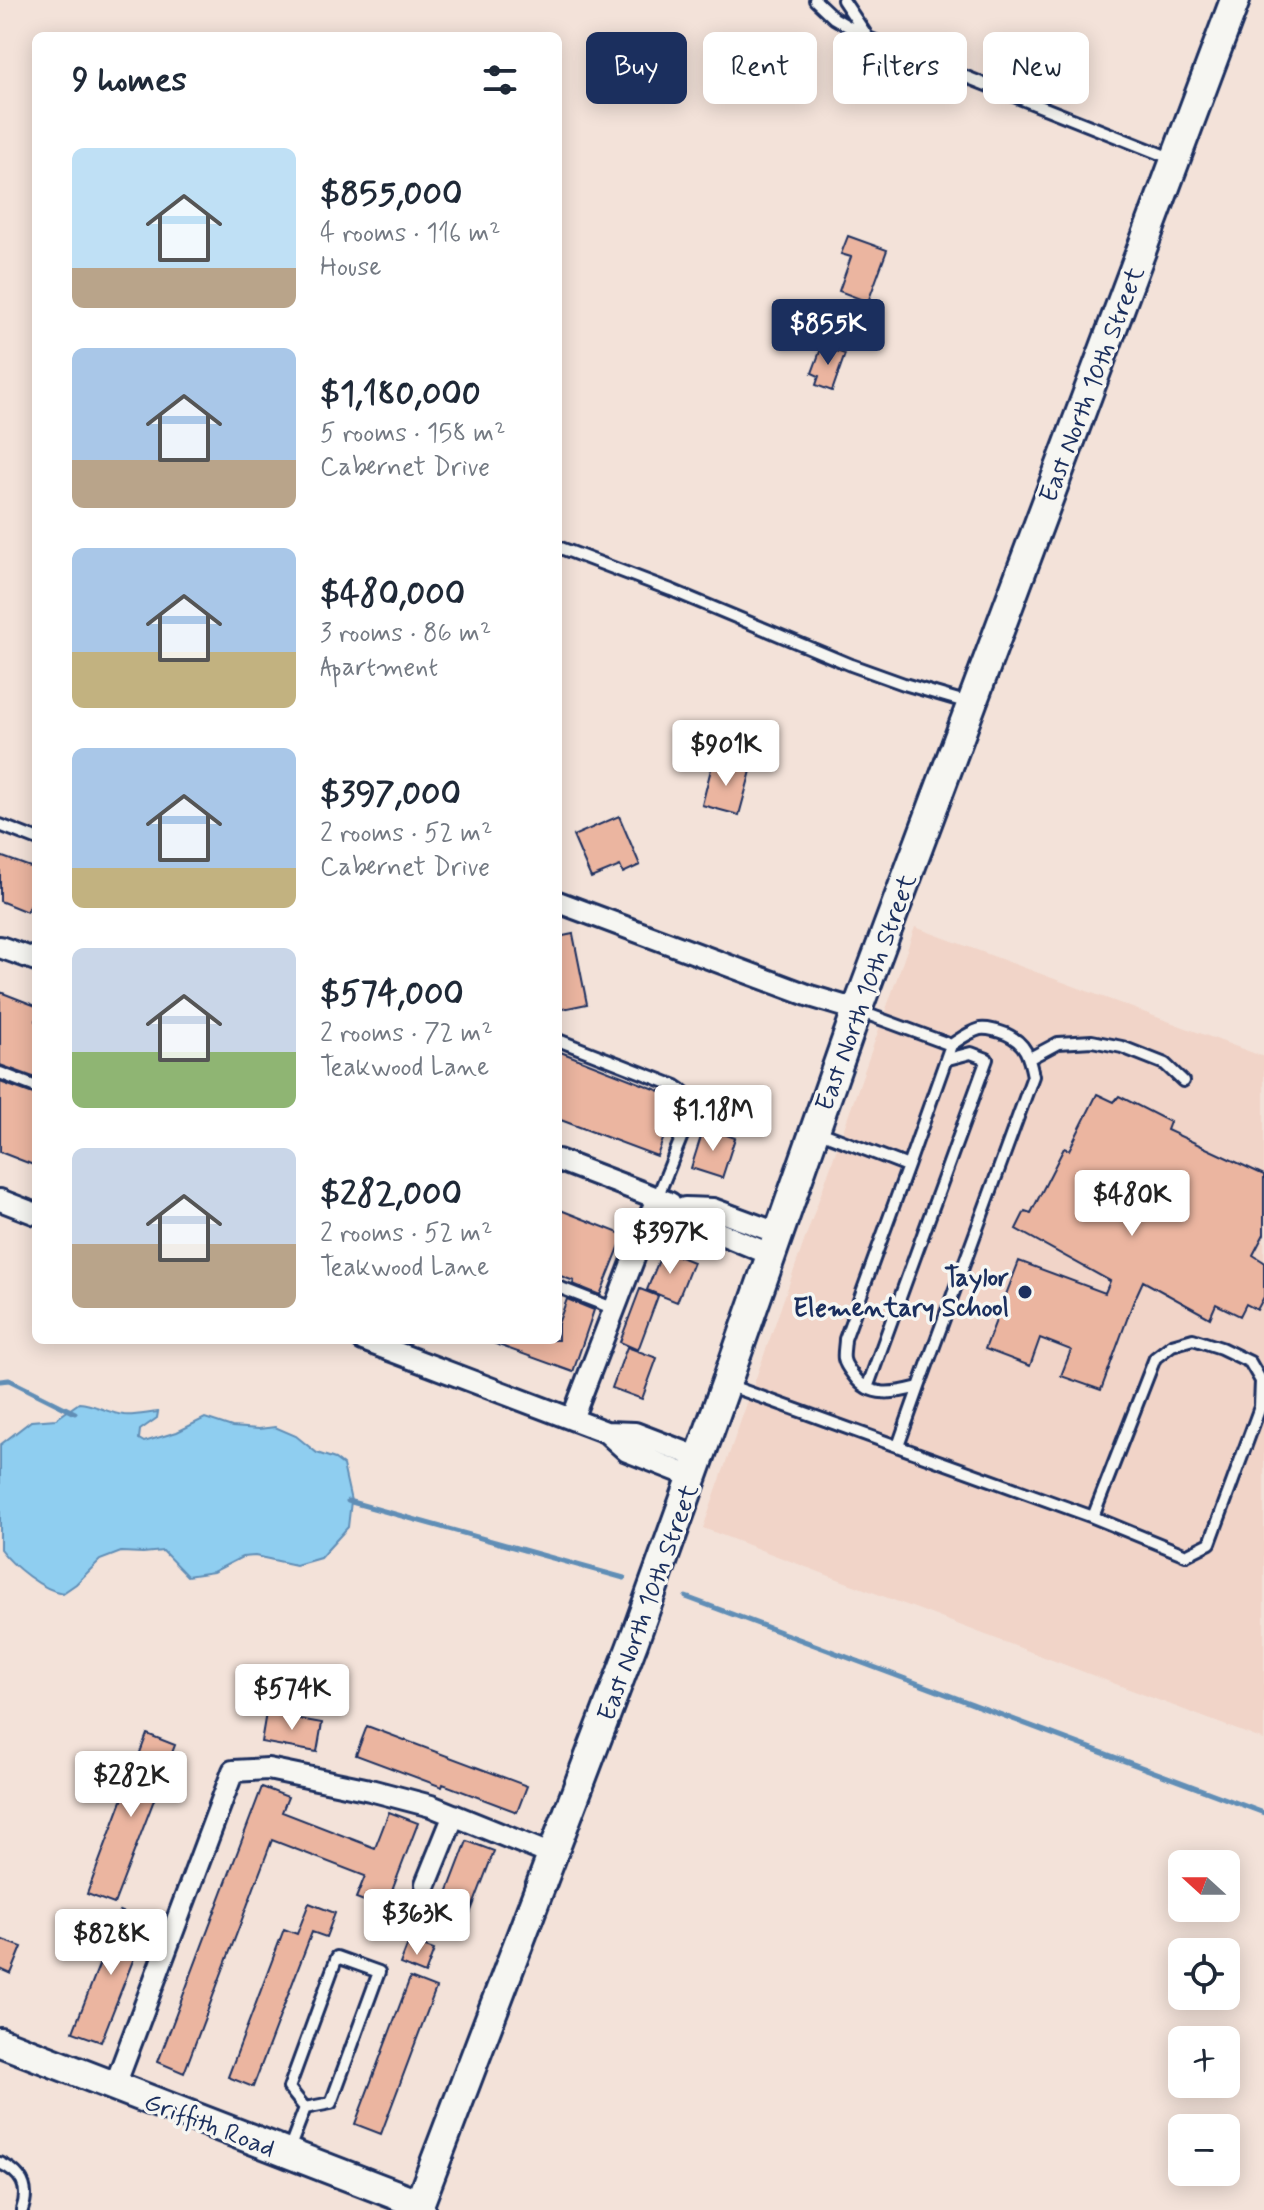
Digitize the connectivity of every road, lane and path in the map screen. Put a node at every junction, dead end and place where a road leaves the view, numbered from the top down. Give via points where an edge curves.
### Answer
1 (815, 0) edge
2 (843, 0) edge
3 (1235, 0) edge
4 (858, 32) edge
5 (864, 32) edge
6 (967, 77) edge
7 (1175, 160) junction
8 (562, 549) edge
9 (971, 704) junction
10 (0, 825) edge
11 (32, 837) edge
12 (562, 903) edge
13 (0, 947) edge
14 (32, 959) edge
15 (857, 1010) junction
16 (562, 1042) edge
17 (951, 1045) junction
18 (1030, 1058) junction
19 (948, 1059) junction
20 (0, 1073) edge
21 (1183, 1081) dead end
22 (32, 1085) edge
23 (815, 1131) junction
24 (562, 1162) edge
25 (908, 1166) junction
26 (657, 1198) junction
27 (0, 1200) edge
28 (32, 1212) edge
29 (776, 1244) junction
30 (562, 1289) edge
31 (615, 1309) junction
32 (374, 1344) edge
33 (726, 1384) junction
34 (919, 1387) junction
35 (867, 1388) junction
36 (572, 1419) junction
37 (898, 1446) junction
38 (696, 1467) junction
39 (1093, 1517) junction
40 (454, 1815) junction
41 (552, 1855) junction
42 (426, 1884) dead end
43 (0, 2042) edge
44 (114, 2088) junction
45 (305, 2108) junction
46 (288, 2154) junction
47 (0, 2163) edge
48 (419, 2207) edge
49 (22, 2210) edge

1 - 4 lane
2 - 5 lane
3 - 7 main road, East North 10th Street
6 - 7 lane
7 - 9 main road, East North 10th Street
8 - 9 lane via 851,665
9 - 15 main road, East North 10th Street
10 - 11 lane
12 - 15 street
13 - 14 street
15 - 17 lane
15 - 23 main road, East North 10th Street
16 - 26 lane via 687,1093 690,1116
17 - 18 lane via 983,1028 1018,1039
17 - 19 lane
18 - 21 lane via 1058,1043 1092,1041 1165,1064
18 - 34 lane via 1033,1076
19 - 25 lane
19 - 35 lane via 971,1053 987,1059
20 - 22 lane
23 - 25 lane
23 - 29 main road, East North 10th Street
24 - 26 street
25 - 35 lane via 845,1339 844,1361
26 - 29 street via 685,1208 713,1209
26 - 31 street
27 - 28 street
29 - 33 main road, East North 10th Street
30 - 31 lane
31 - 36 street
32 - 36 street
33 - 37 lane
33 - 38 main road, East North 10th Street
34 - 35 lane via 880,1393
34 - 37 lane
36 - 38 street via 606,1432 635,1433
37 - 39 lane
38 - 41 main road, East North 10th Street
39 - 39 lane via 1186,1555 1210,1543 1260,1407 1261,1381 1250,1362 1193,1339 1172,1345 1155,1358
40 - 41 street
40 - 42 street
40 - 44 street via 370,1790 268,1769 233,1771
41 - 48 main road, East North 10th Street
43 - 44 main road, Griffith Road
44 - 46 main road, Griffith Road
45 - 45 lane via 289,2088 337,1957 379,1972 331,2103
45 - 46 lane
46 - 48 main road, Griffith Road
47 - 49 lane via 20,2175 26,2186

